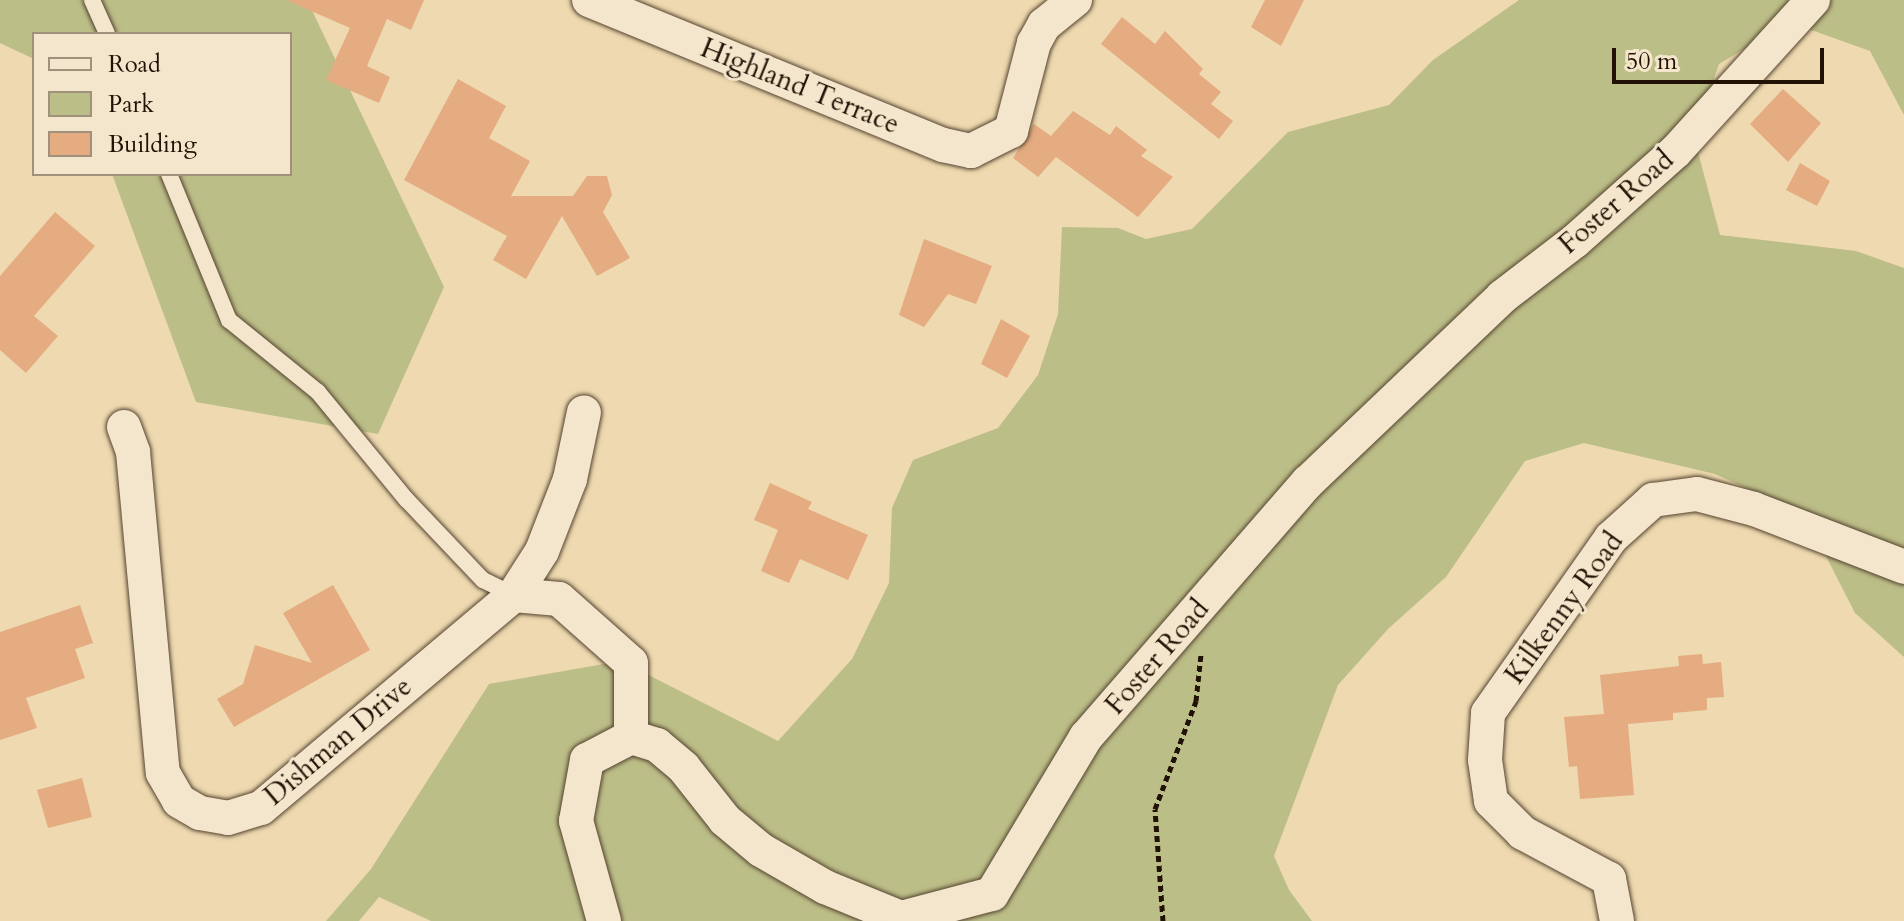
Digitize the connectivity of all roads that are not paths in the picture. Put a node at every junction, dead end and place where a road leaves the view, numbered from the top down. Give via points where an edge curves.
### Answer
1 (92, 0) edge
2 (589, 0) edge
3 (1075, 0) edge
4 (1813, 0) edge
5 (106, 32) edge
6 (170, 176) edge
7 (584, 412) dead end
8 (124, 427) dead end
9 (1904, 567) edge
10 (514, 595) junction
11 (631, 737) junction
12 (604, 921) edge
13 (1617, 921) edge

1 - 5 lane
2 - 3 street, Highland Terrace via 943,145 971,151 1011,131 1034,43 1044,25
4 - 11 street, Foster Road via 1676,151 1502,297 1308,482 1086,737 992,894 901,918 825,887 761,850 725,820 684,768 657,745
6 - 10 lane via 229,320 318,392 406,499 483,580
7 - 10 street, Dishman Drive via 570,479 542,551
8 - 10 street, Dishman Drive via 133,452 157,746 163,773 179,801 200,813 228,818 261,808
9 - 13 street, Kilkenny Road via 1754,509 1697,494 1653,500 1611,538 1488,713 1485,760 1491,801 1523,833 1609,879
10 - 11 street via 559,599 631,663
11 - 12 street via 587,760 576,821

